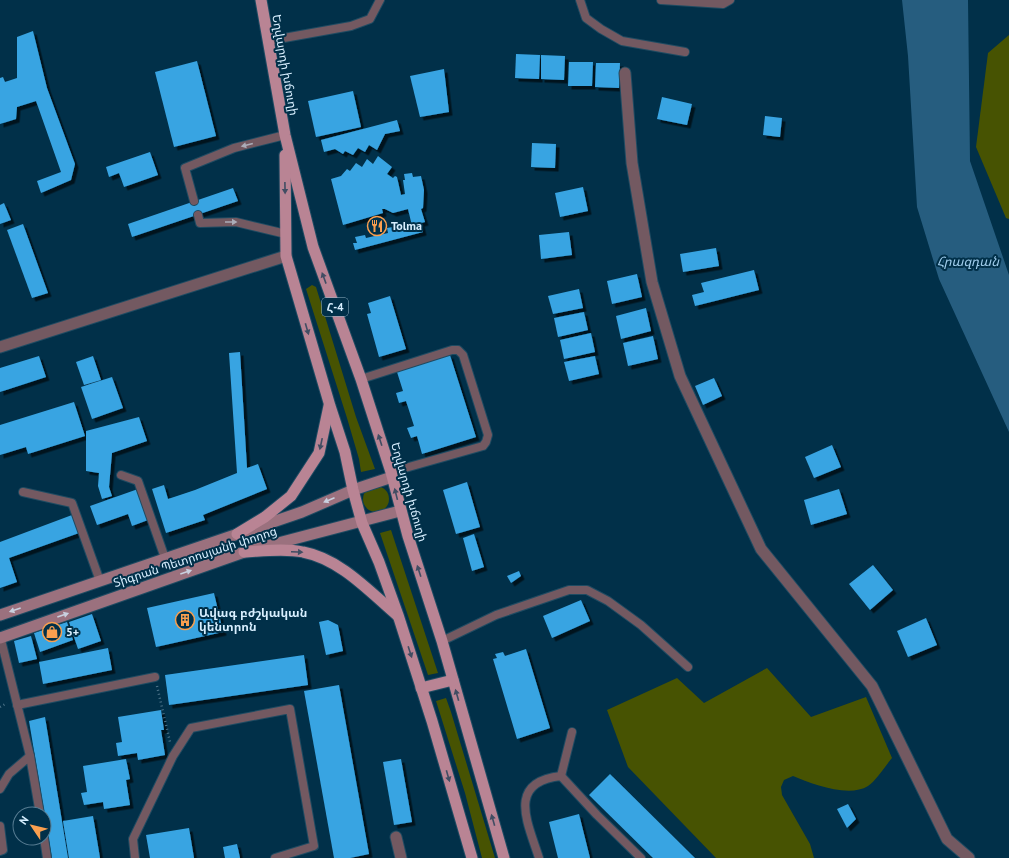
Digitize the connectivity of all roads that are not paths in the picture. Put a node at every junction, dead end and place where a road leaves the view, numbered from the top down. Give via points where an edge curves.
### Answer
1 (261, 0) edge
2 (380, 0) edge
3 (580, 0) edge
4 (661, 0) edge
5 (730, 0) edge
6 (267, 41) junction
7 (685, 52) dead end
8 (625, 73) dead end
9 (284, 135) junction
10 (194, 201) dead end
11 (198, 215) dead end
12 (286, 234) junction
13 (286, 256) junction
14 (0, 347) edge
15 (361, 379) junction
16 (330, 406) junction
17 (391, 474) junction
18 (121, 475) dead end
19 (353, 490) junction
20 (23, 492) dead end
21 (400, 512) junction
22 (362, 522) junction
23 (237, 534) junction
24 (244, 552) junction
25 (165, 558) junction
26 (100, 581) junction
27 (0, 615) edge
28 (398, 615) junction
29 (0, 637) edge
30 (442, 641) junction
31 (688, 667) dead end
32 (155, 678) road end
33 (453, 680) junction
34 (421, 688) junction
35 (17, 705) junction
36 (572, 732) dead end
37 (30, 756) junction
38 (561, 776) junction
39 (0, 789) edge
40 (39, 806) edge
41 (0, 826) edge
42 (396, 837) dead end
43 (45, 846) edge
44 (0, 850) edge
45 (47, 858) edge
46 (136, 858) edge
47 (274, 858) edge
48 (401, 858) edge
49 (472, 858) edge
50 (504, 858) edge
51 (539, 858) edge
52 (641, 858) edge
53 (969, 858) edge

1 - 6 main road, Եղվարդի խճուղի / Հ-4
2 - 6 lane via 370,19 351,26
3 - 7 lane via 586,18 622,41
4 - 5 lane via 723,4
6 - 9 main road, Եղվարդի խճուղի / Հ-4
8 - 53 street via 632,163 652,282 680,376 761,549 872,686 947,839
9 -> 10 lane via 234,148 185,168
9 -> 12 main road, Եղվարդի խճուղի / Հ-4
15 -> 9 main road, Եղվարդի խճուղի / Հ-4 via 313,247
11 -> 12 lane via 200,223 236,222
12 - 13 main road, Եղվարդի խճուղի / Հ-4
13 - 14 street
13 -> 16 main road, Եղվարդի խճուղի / Հ-4
17 -> 15 main road, Եղվարդի խճուղի / Հ-4
15 - 17 lane via 452,350 458,350 463,355 488,435 486,442 483,446
16 - 19 main road, Եղվարդի խճուղի / Հ-4 via 345,452
16 -> 23 main road via 319,453 291,496 265,517
17 - 19 main road, Տիգրան Պետրոսյանի փողոց
21 -> 17 main road, Եղվարդի խճուղի
18 - 25 lane via 138,481
19 - 22 main road, Եղվարդի խճուղի
19 -> 23 main road, Տիգրան Պետրոսյանի փողոց via 302,512
20 - 26 lane via 72,503
21 - 22 main road, Տիգրան Պետրոսյանի փողոց
30 -> 21 main road, Եղվարդի խճուղի
22 - 24 main road, Տիգրան Պետրոսյանի փողոց
22 - 28 main road, Եղվարդի խճուղի
23 - 25 main road, Տիգրան Պետրոսյանի փողոց
24 -> 28 main road via 302,552 326,559 344,570
29 -> 24 main road, Տիգրան Պետրոսյանի փողոց
25 - 26 main road, Տիգրան Պետրոսյանի փողոց
26 -> 27 main road, Տիգրան Պետրոսյանի փողոց
28 -> 34 main road, Եղվարդի խճուղի
29 - 35 lane
30 - 31 lane via 503,613 569,590 588,590 641,625
30 - 33 main road, Եղվարդի խճուղի
32 - 35 lane
33 - 34 main road
50 -> 33 main road, Եղվարդի խճուղի
34 -> 49 main road, Եղվարդի խճուղի
35 - 37 lane
36 - 38 lane
37 - 39 lane via 9,774
37 - 40 lane
38 - 51 lane via 538,781 529,789 525,801 524,812
38 - 52 lane
41 - 44 lane
42 - 48 street
43 - 45 lane
46 - 47 lane via 133,839 173,756 191,728 290,709 314,846

